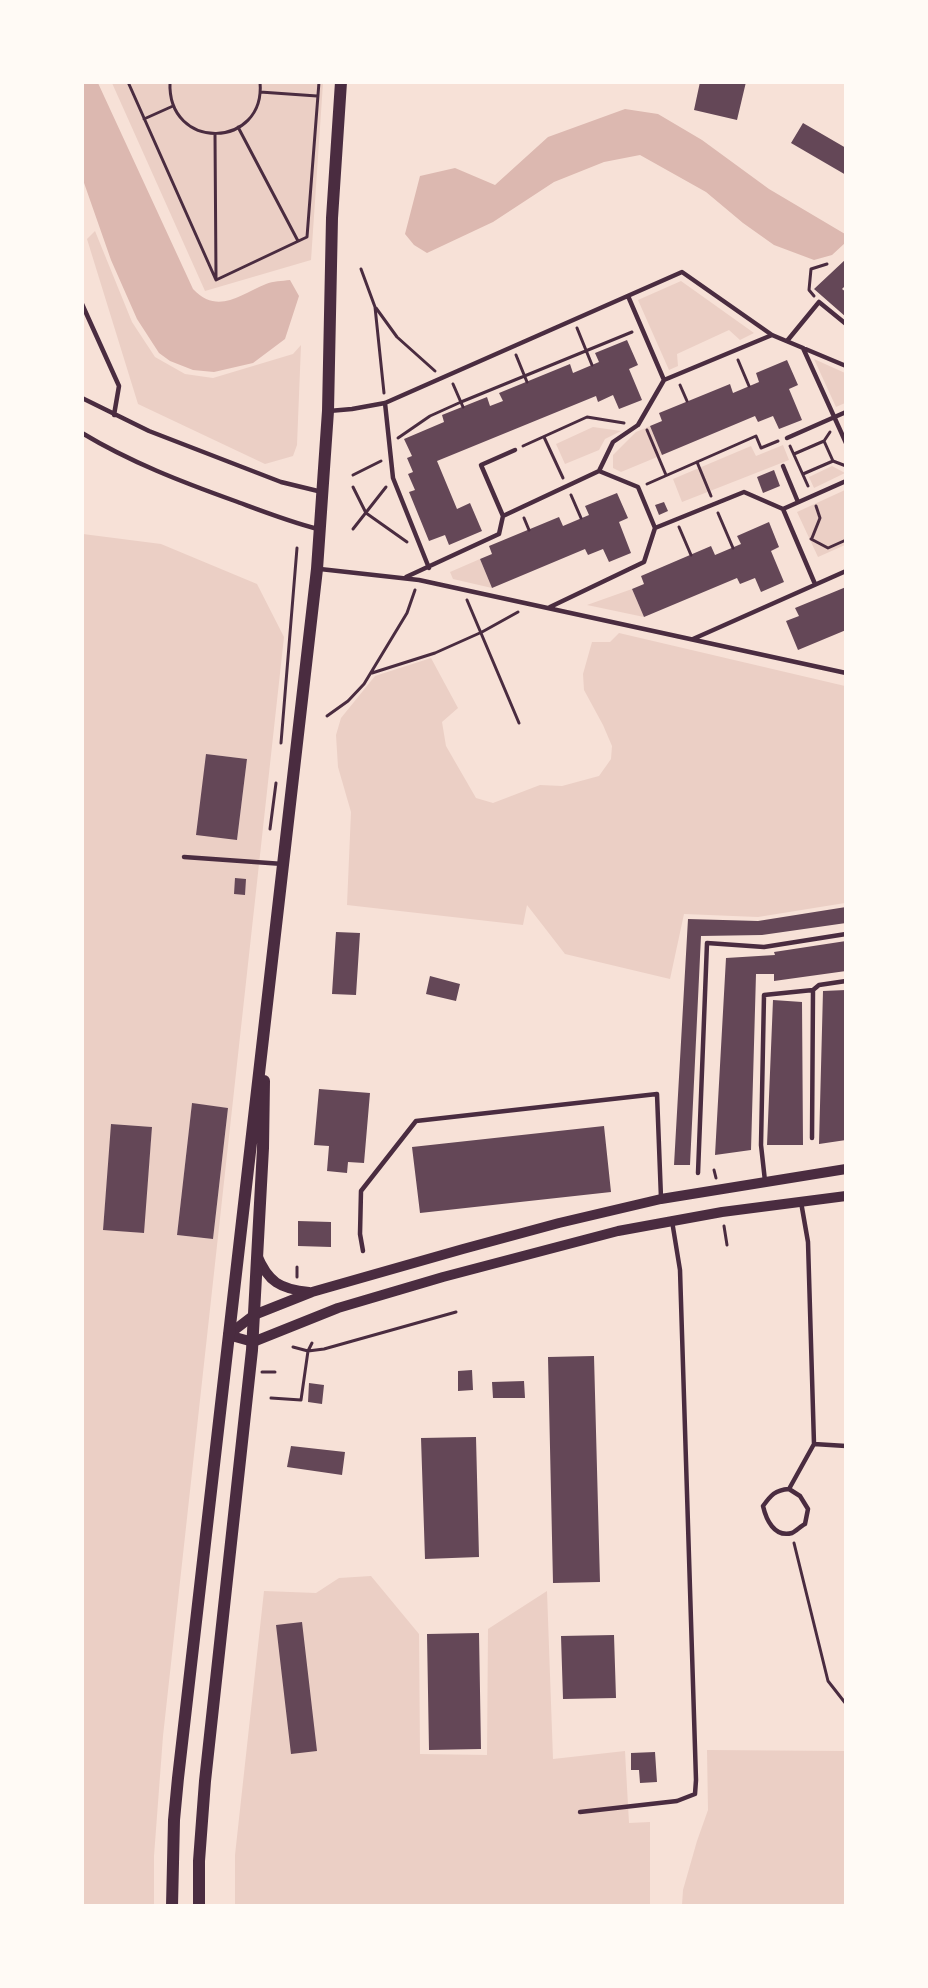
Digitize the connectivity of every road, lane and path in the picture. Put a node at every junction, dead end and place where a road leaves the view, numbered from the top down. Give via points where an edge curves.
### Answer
1 (128, 82) edge
2 (170, 82) edge
3 (260, 82) edge
4 (318, 82) edge
5 (341, 82) edge
6 (260, 92) junction
7 (318, 96) junction
8 (173, 106) junction
9 (144, 119) junction
10 (238, 127) junction
11 (215, 134) junction
12 (298, 241) junction
13 (827, 264) dead end
14 (361, 269) dead end
15 (216, 280) junction
16 (628, 296) junction
17 (819, 302) junction
18 (82, 304) edge
19 (375, 307) junction
20 (573, 320) junction
21 (846, 324) edge
22 (642, 328) junction
23 (772, 335) junction
24 (787, 341) junction
25 (512, 347) junction
26 (803, 348) junction
27 (586, 351) junction
28 (733, 351) junction
29 (592, 365) dead end
30 (846, 366) edge
31 (449, 374) junction
32 (676, 375) junction
33 (442, 377) junction
34 (524, 377) junction
35 (664, 380) junction
36 (526, 381) dead end
37 (749, 386) dead end
38 (82, 398) edge
39 (687, 401) dead end
40 (461, 402) junction
41 (385, 403) junction
42 (463, 407) dead end
43 (328, 411) junction
44 (846, 412) edge
45 (114, 415) junction
46 (834, 417) junction
47 (641, 418) junction
48 (837, 424) junction
49 (638, 425) junction
50 (82, 433) edge
51 (787, 438) joint
52 (824, 441) junction
53 (846, 443) edge
54 (390, 446) junction
55 (515, 450) joint
56 (794, 454) dead end
57 (391, 457) junction
58 (833, 461) junction
59 (697, 462) junction
60 (846, 465) edge
61 (783, 466) dead end
62 (599, 471) junction
63 (353, 475) dead end
64 (666, 475) junction
65 (802, 475) dead end
66 (393, 478) junction
67 (846, 481) edge
68 (353, 487) dead end
69 (638, 487) junction
70 (322, 492) junction
71 (798, 502) junction
72 (715, 504) junction
73 (783, 509) junction
74 (366, 513) junction
75 (503, 516) junction
76 (676, 520) junction
77 (655, 528) junction
78 (353, 529) dead end
79 (320, 530) junction
80 (846, 540) edge
81 (799, 545) junction
82 (297, 548) dead end
83 (733, 548) dead end
84 (423, 554) junction
85 (691, 555) dead end
86 (429, 568) junction
87 (317, 569) junction
88 (846, 571) edge
89 (403, 578) junction
90 (419, 580) junction
91 (815, 584) junction
92 (462, 590) junction
93 (550, 607) junction
94 (522, 610) dead end
95 (482, 632) junction
96 (693, 639) junction
97 (846, 673) edge
98 (370, 674) junction
99 (327, 716) dead end
100 (519, 723) dead end
101 (280, 747) dead end
102 (277, 778) dead end
103 (270, 829) dead end
104 (184, 857) dead end
105 (283, 864) junction
106 (846, 934) edge
107 (846, 981) edge
108 (813, 990) junction
109 (264, 1029) junction
110 (812, 1138) dead end
111 (846, 1169) edge
112 (698, 1173) dead end
113 (765, 1181) junction
114 (846, 1196) edge
115 (661, 1199) junction
116 (801, 1200) junction
117 (672, 1221) junction
118 (363, 1251) dead end
119 (257, 1254) junction
120 (297, 1267) dead end
121 (297, 1278) dead end
122 (312, 1292) junction
123 (456, 1312) dead end
124 (254, 1315) junction
125 (228, 1335) junction
126 (253, 1342) junction
127 (312, 1343) dead end
128 (293, 1347) dead end
129 (308, 1351) junction
130 (260, 1372) dead end
131 (275, 1372) dead end
132 (271, 1398) dead end
133 (814, 1444) junction
134 (846, 1446) edge
135 (789, 1489) junction
136 (792, 1533) junction
137 (846, 1704) edge
138 (580, 1812) dead end
139 (172, 1905) edge
140 (199, 1905) edge

1 - 9 path
2 - 8 path
3 - 6 path
4 - 7 path
5 - 43 main road via 332,218
6 - 7 path
6 - 10 path via 254,112
7 - 12 path via 307,237
8 - 9 path
8 - 11 path via 192,128
9 - 15 path
10 - 11 path
10 - 12 path
11 - 15 path
12 - 15 path
13 - 17 path via 811,269 809,290
14 - 19 path
16 - 20 lane
16 - 22 lane
16 - 23 lane via 682,272
17 - 21 lane
17 - 24 lane
18 - 45 lane via 119,386
19 - 33 path via 397,337
19 - 41 path
20 - 25 lane
20 - 27 path
22 - 27 path
22 - 35 lane
23 - 24 lane
23 - 28 lane
24 - 26 lane
25 - 31 lane
25 - 34 path
26 - 30 lane
26 - 46 lane
27 - 29 path
27 - 34 path
28 - 32 lane
28 - 37 path
31 - 33 lane
31 - 40 path
32 - 35 lane
32 - 39 path
33 - 41 lane
34 - 36 path
34 - 40 path
35 - 47 lane
38 - 45 lane
40 - 42 path
40 - 54 path via 430,416
41 - 43 lane
41 - 54 lane
43 - 70 main road
44 - 46 lane
45 - 70 lane via 281,482
46 - 48 lane
46 - 51 lane
47 - 49 lane
47 - 64 path
48 - 52 path
48 - 53 lane
49 - 55 path via 587,417
49 - 62 lane via 613,442
50 - 79 lane via 112,451 193,486
51 - 59 path via 761,448 756,436
52 - 56 path
52 - 58 path
54 - 57 lane
55 - 75 lane via 481,465
57 - 63 path
57 - 66 lane
58 - 60 path
58 - 65 path
59 - 64 path
59 - 72 path
61 - 71 lane
62 - 69 lane
62 - 75 lane
64 - 69 path
66 - 74 path
66 - 84 lane
67 - 71 lane
68 - 74 path
69 - 77 lane
70 - 79 main road
71 - 73 lane
72 - 73 lane via 744,492
72 - 76 lane
72 - 83 path
73 - 81 lane
74 - 78 path
74 - 84 path
75 - 86 lane via 499,534
76 - 77 lane
76 - 85 path
77 - 93 lane via 644,562
79 - 87 main road
80 - 81 path via 828,548 812,538
81 - 91 lane
82 - 101 path
84 - 86 lane
86 - 89 lane
87 - 89 lane
87 - 105 main road
88 - 91 lane
89 - 90 lane
90 - 92 lane
90 - 98 path via 407,614
91 - 96 lane
92 - 93 lane
92 - 95 path
93 - 96 lane
94 - 95 path
95 - 98 path via 435,653
95 - 100 path
96 - 97 lane
98 - 99 path via 348,700
102 - 103 path
104 - 105 lane
105 - 109 main road
106 - 112 lane via 764,947 707,943
107 - 108 lane via 819,985
108 - 110 lane
108 - 113 lane via 764,995 761,1145
109 - 119 main road
109 - 125 main road
111 - 113 street
113 - 115 street
114 - 116 street
115 - 118 lane via 657,1094 416,1121 362,1191
115 - 122 street via 559,1223
116 - 117 street
116 - 133 lane via 808,1242
117 - 126 street via 618,1231 433,1280 338,1308
117 - 138 lane via 680,1270 695,1794 677,1801
119 - 122 street via 274,1282
119 - 124 main road
120 - 121 path
122 - 124 street
123 - 129 path
124 - 125 street
124 - 126 main road
125 - 126 street
125 - 139 main road via 178,1778
126 - 140 main road via 205,1781
127 - 129 path
128 - 129 path
129 - 132 path via 301,1400
130 - 131 path
133 - 134 lane
133 - 135 lane
135 - 136 lane via 800,1496 808,1509 805,1524
135 - 136 lane via 771,1494 763,1506 767,1522 778,1532
136 - 137 path via 828,1681

